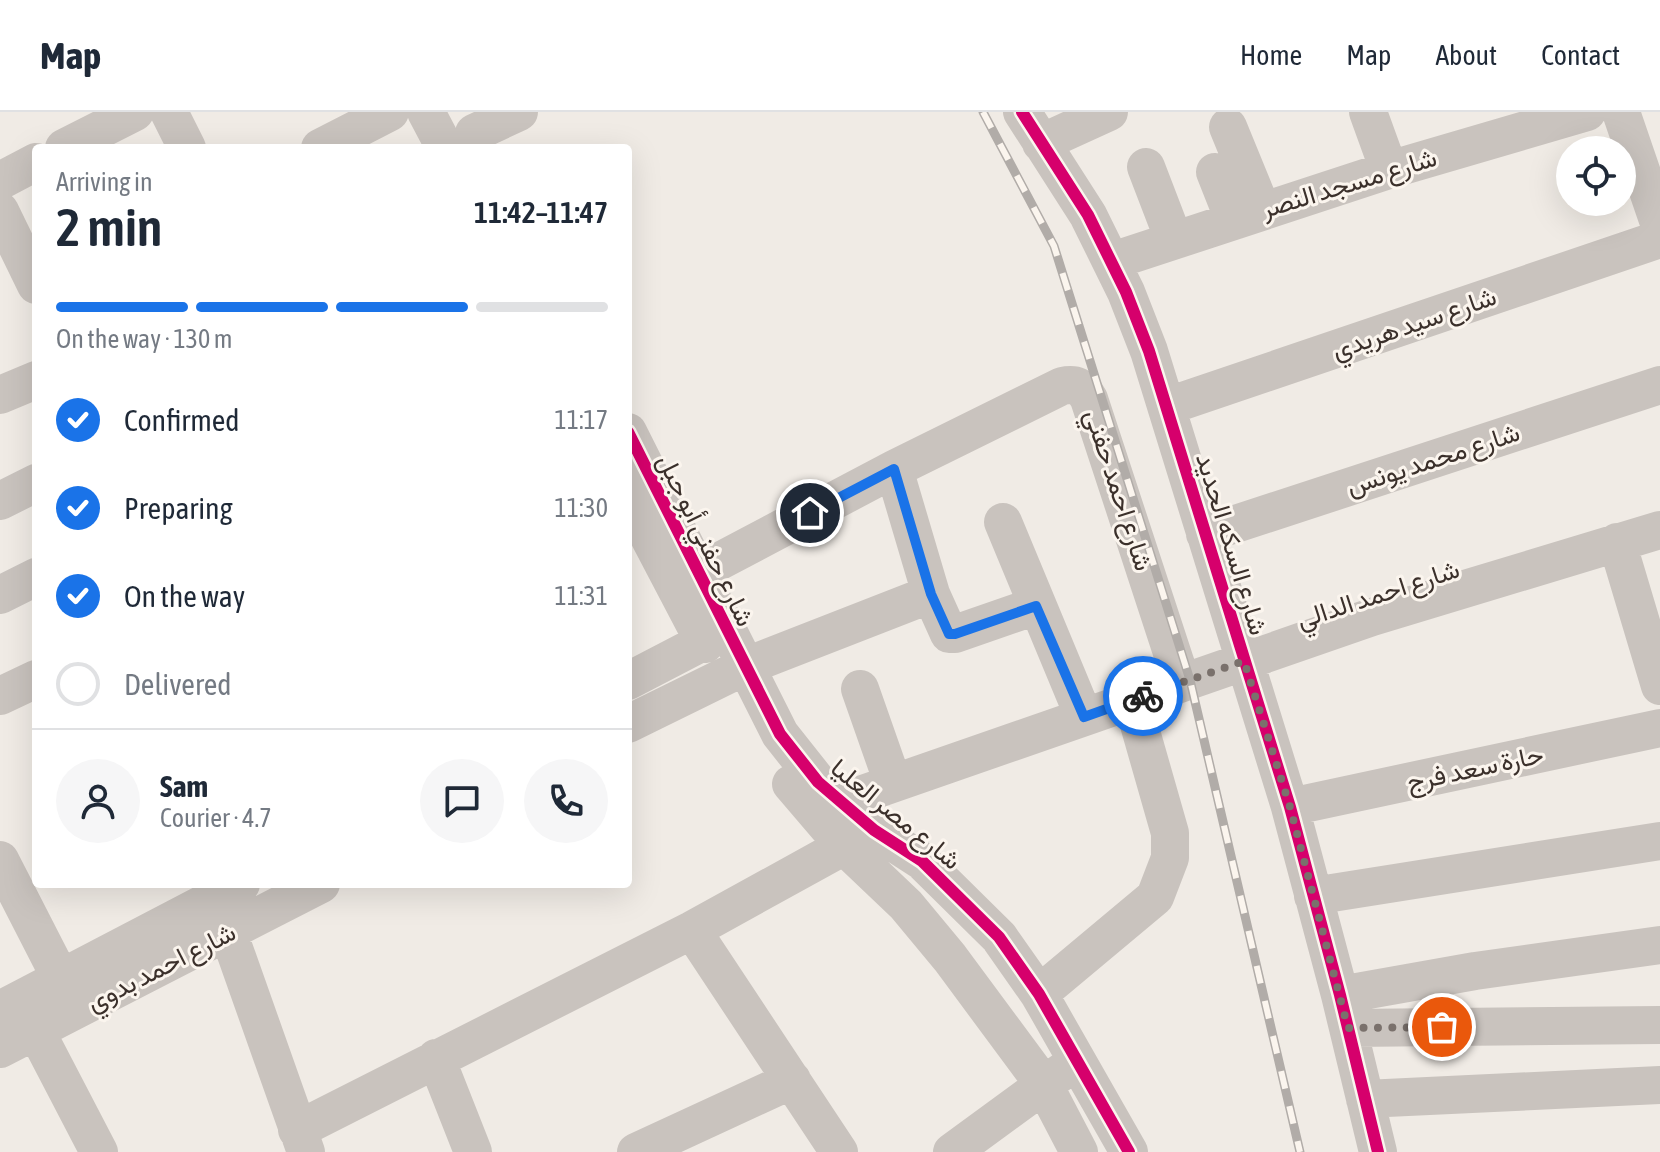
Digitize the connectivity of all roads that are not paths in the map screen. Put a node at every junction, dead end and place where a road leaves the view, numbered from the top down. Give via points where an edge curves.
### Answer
1 (135, 112) edge
2 (169, 112) edge
3 (390, 112) edge
4 (426, 112) edge
5 (519, 112) edge
6 (1109, 112) edge
7 (1368, 112) edge
8 (1587, 112) edge
9 (1621, 112) edge
10 (1506, 123) edge
11 (1228, 127) dead end
12 (1031, 128) edge
13 (466, 135) edge
14 (79, 136) edge
15 (185, 144) edge
16 (328, 144) edge
17 (32, 164) edge
18 (1146, 167) dead end
19 (1389, 170) junction
20 (1215, 172) dead end
21 (0, 181) edge
22 (0, 211) edge
23 (1248, 215) junction
24 (1660, 226) edge
25 (1660, 239) edge
26 (1174, 240) junction
27 (1112, 261) junction
28 (32, 277) edge
29 (32, 382) edge
30 (1660, 385) edge
31 (0, 395) edge
32 (1168, 406) junction
33 (632, 440) edge
34 (894, 469) junction
35 (32, 485) edge
36 (0, 501) edge
37 (632, 503) edge
38 (1003, 522) dead end
39 (1660, 530) edge
40 (1205, 534) junction
41 (1617, 542) junction
42 (699, 572) junction
43 (32, 579) edge
44 (931, 594) junction
45 (0, 595) edge
46 (1036, 606) junction
47 (715, 636) junction
48 (1244, 661) junction
49 (733, 672) junction
50 (632, 679) edge
51 (32, 681) edge
52 (1182, 683) junction
53 (1660, 686) edge
54 (860, 689) dead end
55 (0, 696) edge
56 (1132, 700) junction
57 (1084, 717) junction
58 (632, 722) edge
59 (1660, 728) edge
60 (893, 783) junction
61 (840, 802) junction
62 (1290, 807) junction
63 (859, 838) junction
64 (1660, 841) edge
65 (0, 860) edge
66 (302, 888) edge
67 (1313, 896) junction
68 (228, 904) edge
69 (692, 930) junction
70 (1660, 945) edge
71 (61, 979) junction
72 (1039, 994) junction
73 (0, 1010) edge
74 (1344, 1012) junction
75 (1660, 1025) edge
76 (36, 1031) junction
77 (0, 1049) edge
78 (436, 1058) junction
79 (1079, 1060) junction
80 (792, 1080) junction
81 (1044, 1085) junction
82 (1660, 1085) edge
83 (1365, 1099) junction
84 (301, 1141) edge
85 (99, 1152) edge
86 (473, 1152) edge
87 (636, 1152) edge
88 (839, 1152) edge
89 (952, 1152) edge
90 (1079, 1152) edge
91 (1129, 1152) edge
92 (1378, 1152) edge

1 - 14 street
2 - 15 street
3 - 16 street
4 - 13 street
5 - 13 street
6 - 12 street
7 - 19 street
8 - 10 street, شارع مسجد النصر
9 - 24 street
10 - 19 street, شارع مسجد النصر
11 - 23 street
12 - 27 street, شارع السكه الحديد
17 - 21 street
18 - 26 street
19 - 23 street, شارع مسجد النصر
20 - 23 street
22 - 28 street
23 - 26 street, شارع مسجد النصر
25 - 32 street, شارع سيد هريدي
26 - 27 street, شارع مسجد النصر
27 - 32 street, شارع السكه الحديد
29 - 31 street
30 - 40 street, شارع محمد يونس
32 - 40 street, شارع السكه الحديد
33 - 42 street, شارع حفني أبو جبل
34 - 42 street, شارع احمد حفني
34 - 44 street
34 - 52 street, شارع احمد حفني via 1062,386 1084,389
35 - 36 street
37 - 47 street, شارع حفني أبو جبل
38 - 46 street
39 - 41 street, شارع احمد الدالي
40 - 48 street, شارع السكه الحديد
41 - 48 street, شارع احمد الدالي
41 - 53 street
42 - 47 street, شارع حفني أبو جبل
43 - 45 street
44 - 46 street via 952,635
44 - 49 street
46 - 57 street
47 - 49 street, شارع حفني أبو جبل
47 - 50 street
48 - 52 street, شارع احمد الدالي
48 - 62 street, شارع السكه الحديد
49 - 58 street
49 - 61 street, شارع مصر العليا via 818,782
49 - 63 street, شارع مصر العليا via 767,755
51 - 55 street
52 - 56 street, شارع احمد الدالي
54 - 60 street
56 - 57 street, شارع احمد الدالي
56 - 72 street via 1170,833 1170,858 1155,897
57 - 60 street, شارع احمد الدالي
59 - 62 street, حارة سعد فرج
60 - 61 street, شارع احمد الدالي
61 - 63 street, شارع مصر العليا
62 - 67 street, شارع السكه الحديد
63 - 69 street
63 - 72 street, شارع مصر العليا via 922,861 999,937
63 - 81 street, شارع مصر العليا
64 - 67 street
65 - 71 street
66 - 68 street, شارع احمد بدوي
67 - 74 street, شارع السكه الحديد
68 - 71 street, شارع احمد بدوي
68 - 76 street, شارع احمد بدوي
68 - 84 street
69 - 78 street
69 - 80 street
70 - 74 street via 1490,969
71 - 73 street, شارع احمد بدوي
72 - 79 street, شارع مصر العليا
74 - 75 street
74 - 83 street, شارع السكه الحديد
76 - 77 street, شارع احمد بدوي
76 - 85 street
78 - 84 street
78 - 86 street
79 - 81 street
79 - 91 street, شارع مصر العليا
80 - 87 street
80 - 88 street
81 - 89 street
81 - 90 street, شارع مصر العليا
82 - 83 street
83 - 92 street, شارع السكه الحديد

